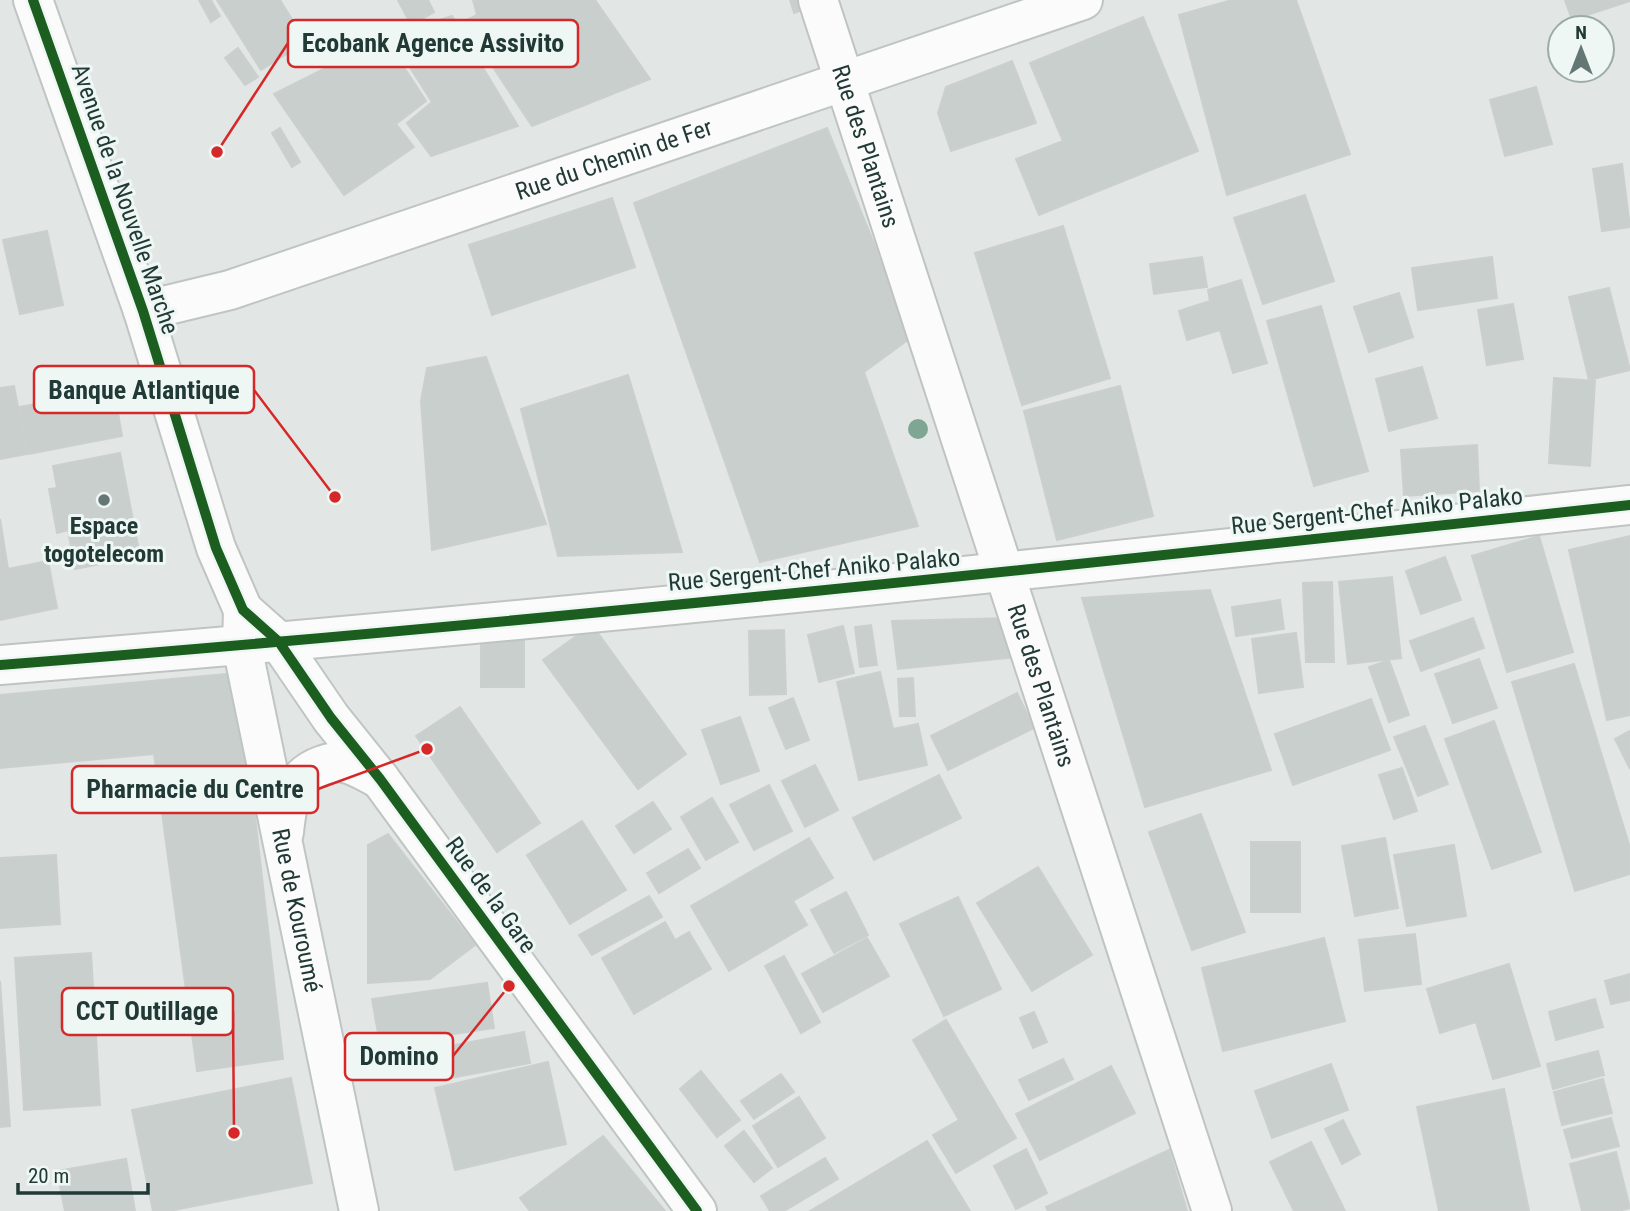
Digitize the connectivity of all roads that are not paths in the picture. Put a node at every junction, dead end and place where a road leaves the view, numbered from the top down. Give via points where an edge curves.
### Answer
1 (33, 0) edge
2 (818, 0) edge
3 (1083, 0) edge
4 (843, 82) junction
5 (143, 311) junction
6 (1630, 505) edge
7 (1004, 573) junction
8 (255, 633) junction
9 (0, 665) edge
10 (380, 779) junction
11 (283, 842) junction
12 (359, 1211) edge
13 (697, 1211) edge
14 (1212, 1211) edge

1 - 5 street, Avenue de la Nouvelle Marche
2 - 4 street, Rue des Plantains
3 - 4 street, Rue du Chemin de Fer
4 - 5 street, Rue du Chemin de Fer via 230,290
4 - 7 street, Rue des Plantains
5 - 8 street, Avenue de la Nouvelle Marche via 216,548
6 - 7 street, Rue Sergent-Chef Aniko Palako
7 - 8 street, Rue Sergent-Chef Aniko Palako
7 - 14 street, Rue des Plantains
8 - 9 street, Rue Sergent-Chef Aniko Palako
8 - 10 street, Rue de la Gare
8 - 11 street, Rue de Kouroumé
10 - 11 street via 346,763 314,768 291,790
10 - 13 street, Rue de la Gare
11 - 12 street, Rue de Kouroumé

